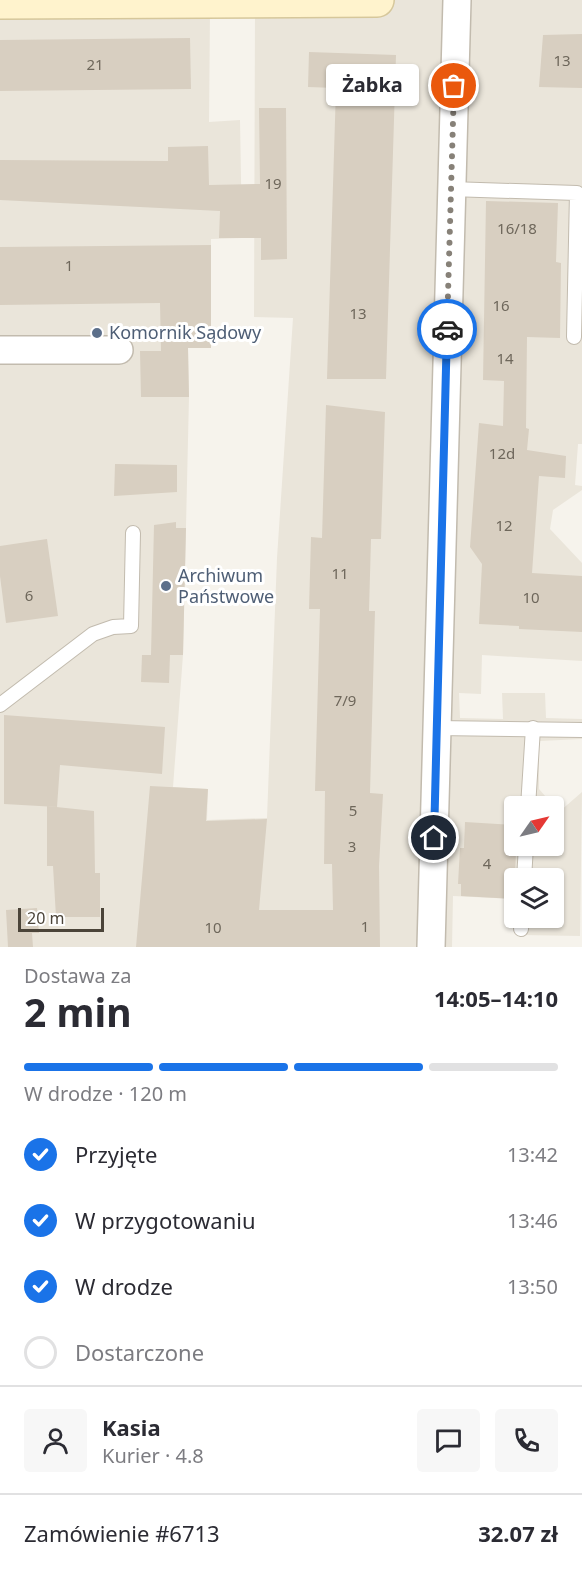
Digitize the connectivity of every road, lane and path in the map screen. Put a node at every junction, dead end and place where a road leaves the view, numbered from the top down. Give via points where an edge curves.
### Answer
1 (148, 0) edge
2 (376, 0) edge
3 (457, 0) edge
4 (0, 2) edge
5 (450, 189) junction
6 (574, 337) dead end
7 (0, 350) edge
8 (119, 350) dead end
9 (133, 533) dead end
10 (0, 705) edge
11 (436, 728) junction
12 (533, 728) junction
13 (582, 730) edge
14 (529, 796) edge
15 (431, 947) edge

1 - 2 street
1 - 4 street
3 - 5 street
5 - 6 lane via 577,193
5 - 11 street
7 - 8 street
9 - 10 lane via 131,626 93,634
11 - 12 lane
11 - 15 street
12 - 13 lane
12 - 14 lane

